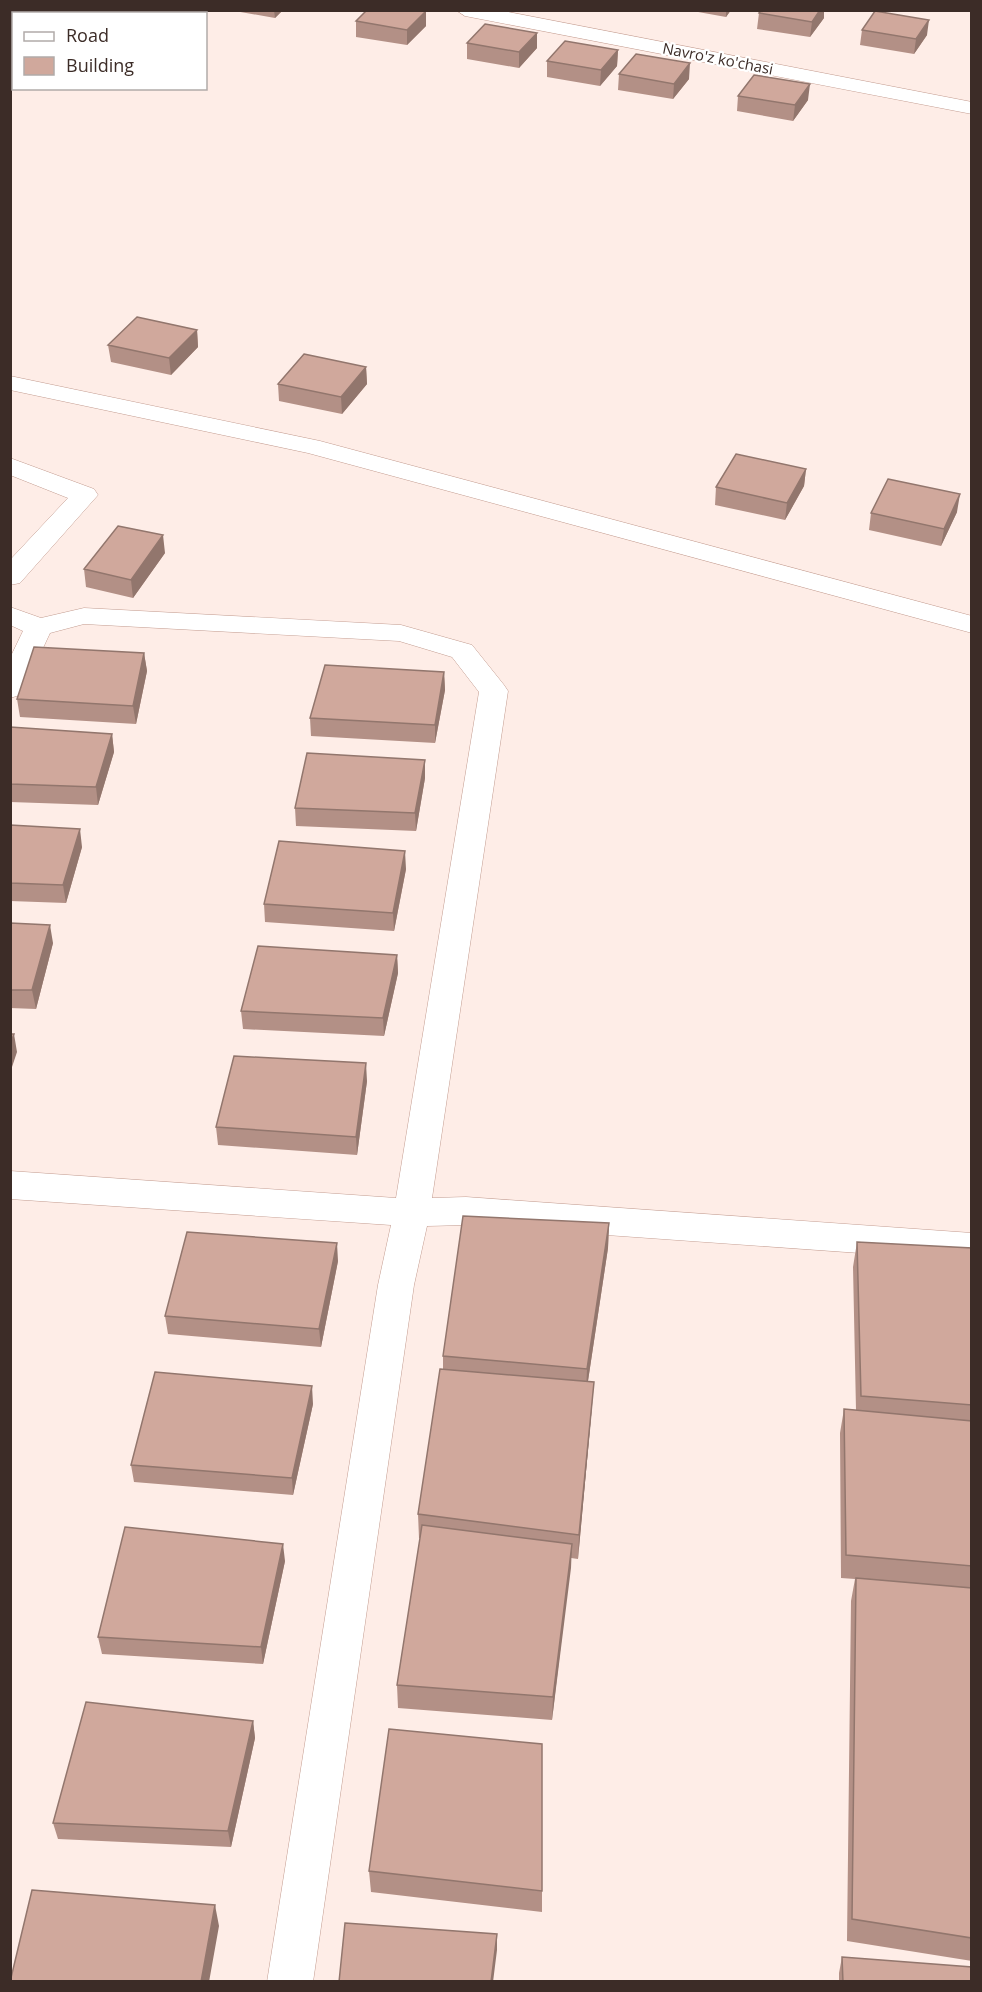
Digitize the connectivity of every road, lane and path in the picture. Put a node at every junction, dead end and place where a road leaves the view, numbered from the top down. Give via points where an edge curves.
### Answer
1 (465, 10) edge
2 (972, 108) edge
3 (10, 383) edge
4 (10, 466) edge
5 (10, 577) edge
6 (10, 615) edge
7 (972, 625) edge
8 (39, 627) junction
9 (10, 689) edge
10 (10, 1185) edge
11 (412, 1213) junction
12 (972, 1247) edge
13 (290, 1982) edge

1 - 2 street, Navro'z ko'chasi
3 - 7 street via 311,446
4 - 5 street via 85,495
6 - 8 street
8 - 9 street
8 - 11 street via 84,616 401,633 462,651 494,691
10 - 11 street
11 - 12 street via 466,1211
11 - 13 street via 396,1285

